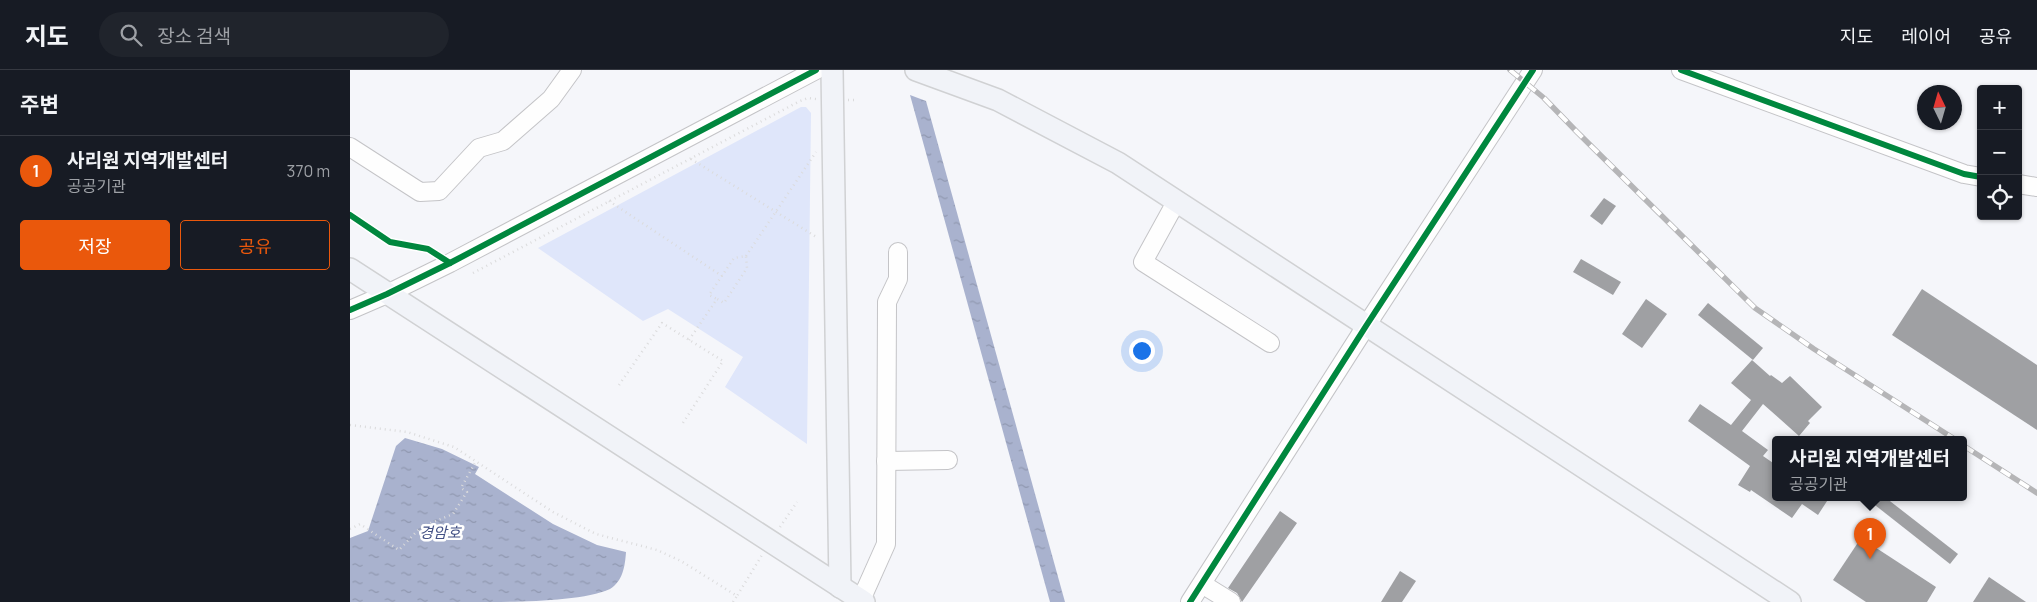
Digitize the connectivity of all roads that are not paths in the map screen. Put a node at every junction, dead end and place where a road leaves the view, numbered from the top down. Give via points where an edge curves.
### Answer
1 (572, 70) edge
2 (816, 70) edge
3 (832, 70) edge
4 (1533, 70) edge
5 (1681, 70) edge
6 (933, 72) edge
7 (350, 147) edge
8 (1977, 176) edge
9 (2022, 185) edge
10 (2037, 187) edge
11 (1176, 202) junction
12 (898, 252) dead end
13 (350, 270) edge
14 (387, 294) junction
15 (350, 310) edge
16 (1366, 326) junction
17 (1270, 343) dead end
18 (948, 460) dead end
19 (886, 461) junction
20 (1202, 584) junction
21 (840, 586) junction
22 (862, 601) edge
23 (1190, 602) edge
24 (1231, 602) edge
25 (1790, 602) edge

1 - 7 street via 552,99 503,141 479,148 439,191 420,192
2 - 14 street
3 - 21 main road
4 - 16 street
5 - 8 street via 1872,142
6 - 11 main road via 998,100 1118,163
9 - 10 street
11 - 16 main road
11 - 17 street via 1143,262
12 - 19 street via 898,279 887,302
13 - 14 main road
14 - 15 street
14 - 21 main road
16 - 20 street
16 - 25 main road
18 - 19 street
19 - 22 street via 886,544
20 - 23 street
20 - 24 street
21 - 22 main road

